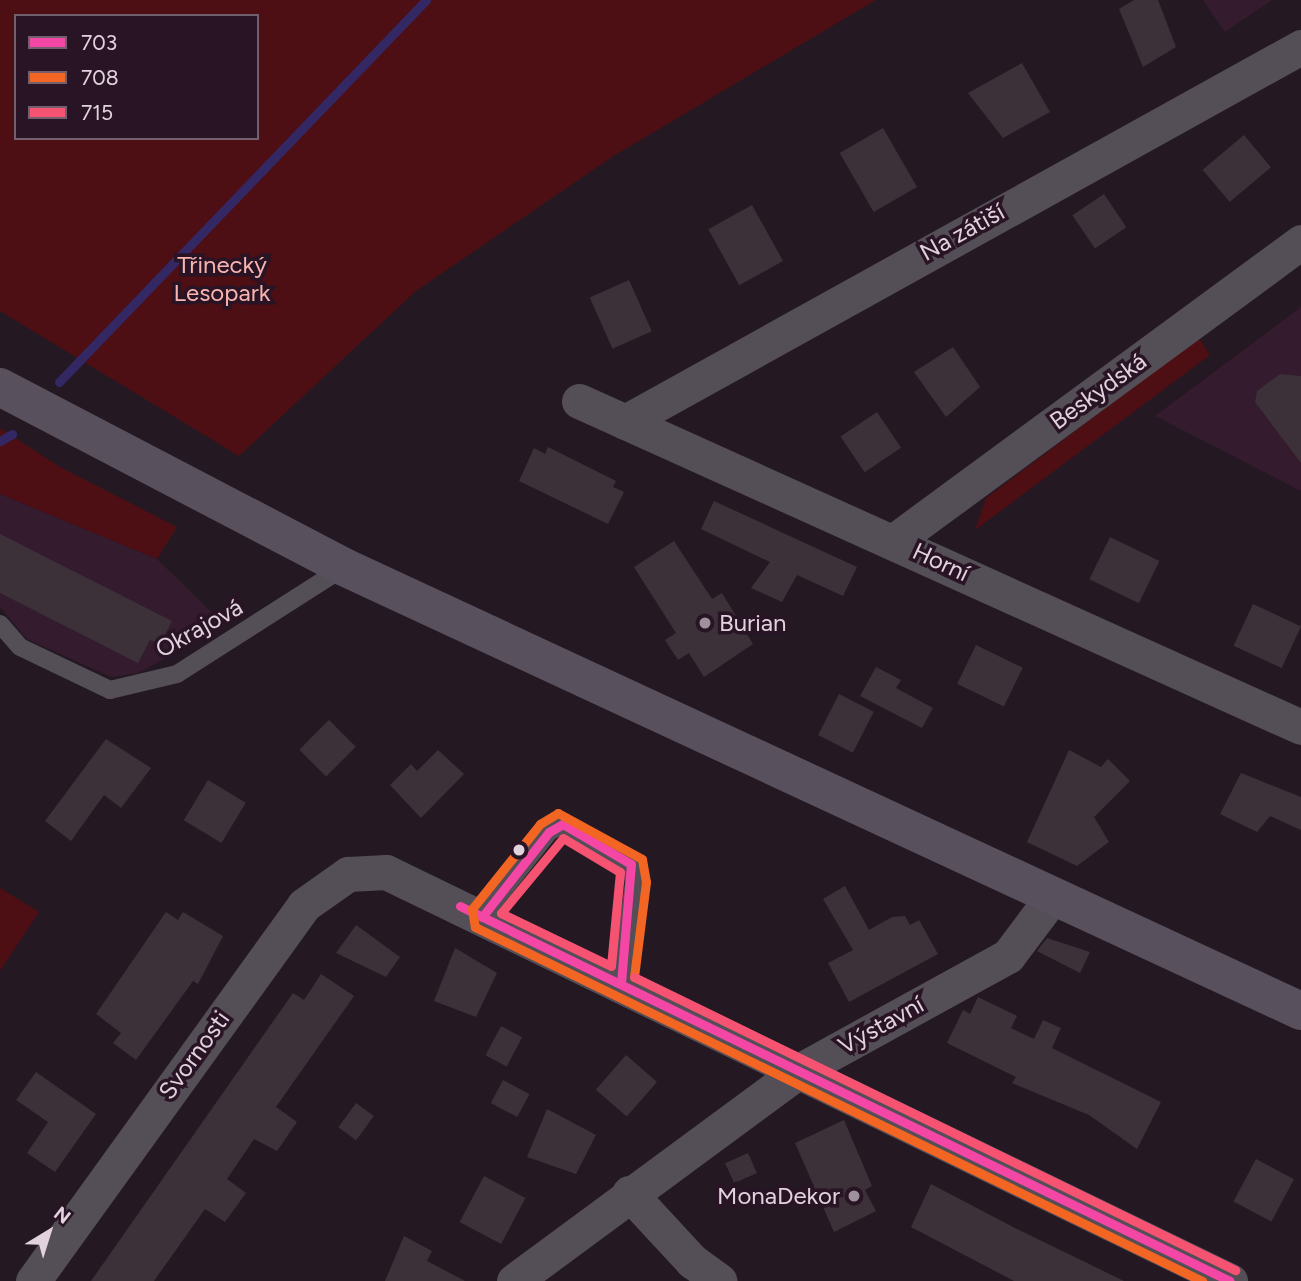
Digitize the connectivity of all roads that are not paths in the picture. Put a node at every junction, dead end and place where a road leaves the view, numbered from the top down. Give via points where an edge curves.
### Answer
1 (1300, 45) edge
2 (1301, 242) edge
3 (0, 387) edge
4 (579, 401) dead end
5 (625, 422) junction
6 (894, 541) junction
7 (344, 566) junction
8 (0, 624) edge
9 (1301, 727) edge
10 (1053, 897) junction
11 (482, 917) junction
12 (621, 983) junction
13 (1301, 1011) edge
14 (797, 1072) junction
15 (629, 1193) junction
16 (33, 1281) edge
17 (514, 1281) edge
18 (720, 1281) edge
19 (1230, 1281) edge

1 - 5 street, Na zátiší
2 - 6 street, Beskydská
3 - 7 main road
4 - 5 street, Horní
5 - 6 street, Horní
6 - 9 street, Horní
7 - 8 lane, Okrajová via 177,674 110,690 20,647
7 - 10 main road
10 - 13 main road
10 - 14 street, Výstavní via 1008,956
11 - 12 street
11 - 12 lane via 549,832 563,824 631,864 634,882
11 - 16 street, Svornosti via 387,872 348,874 304,905
12 - 14 street
14 - 15 street, Výstavní
14 - 19 street
15 - 17 street, Výstavní
15 - 18 street via 692,1261

